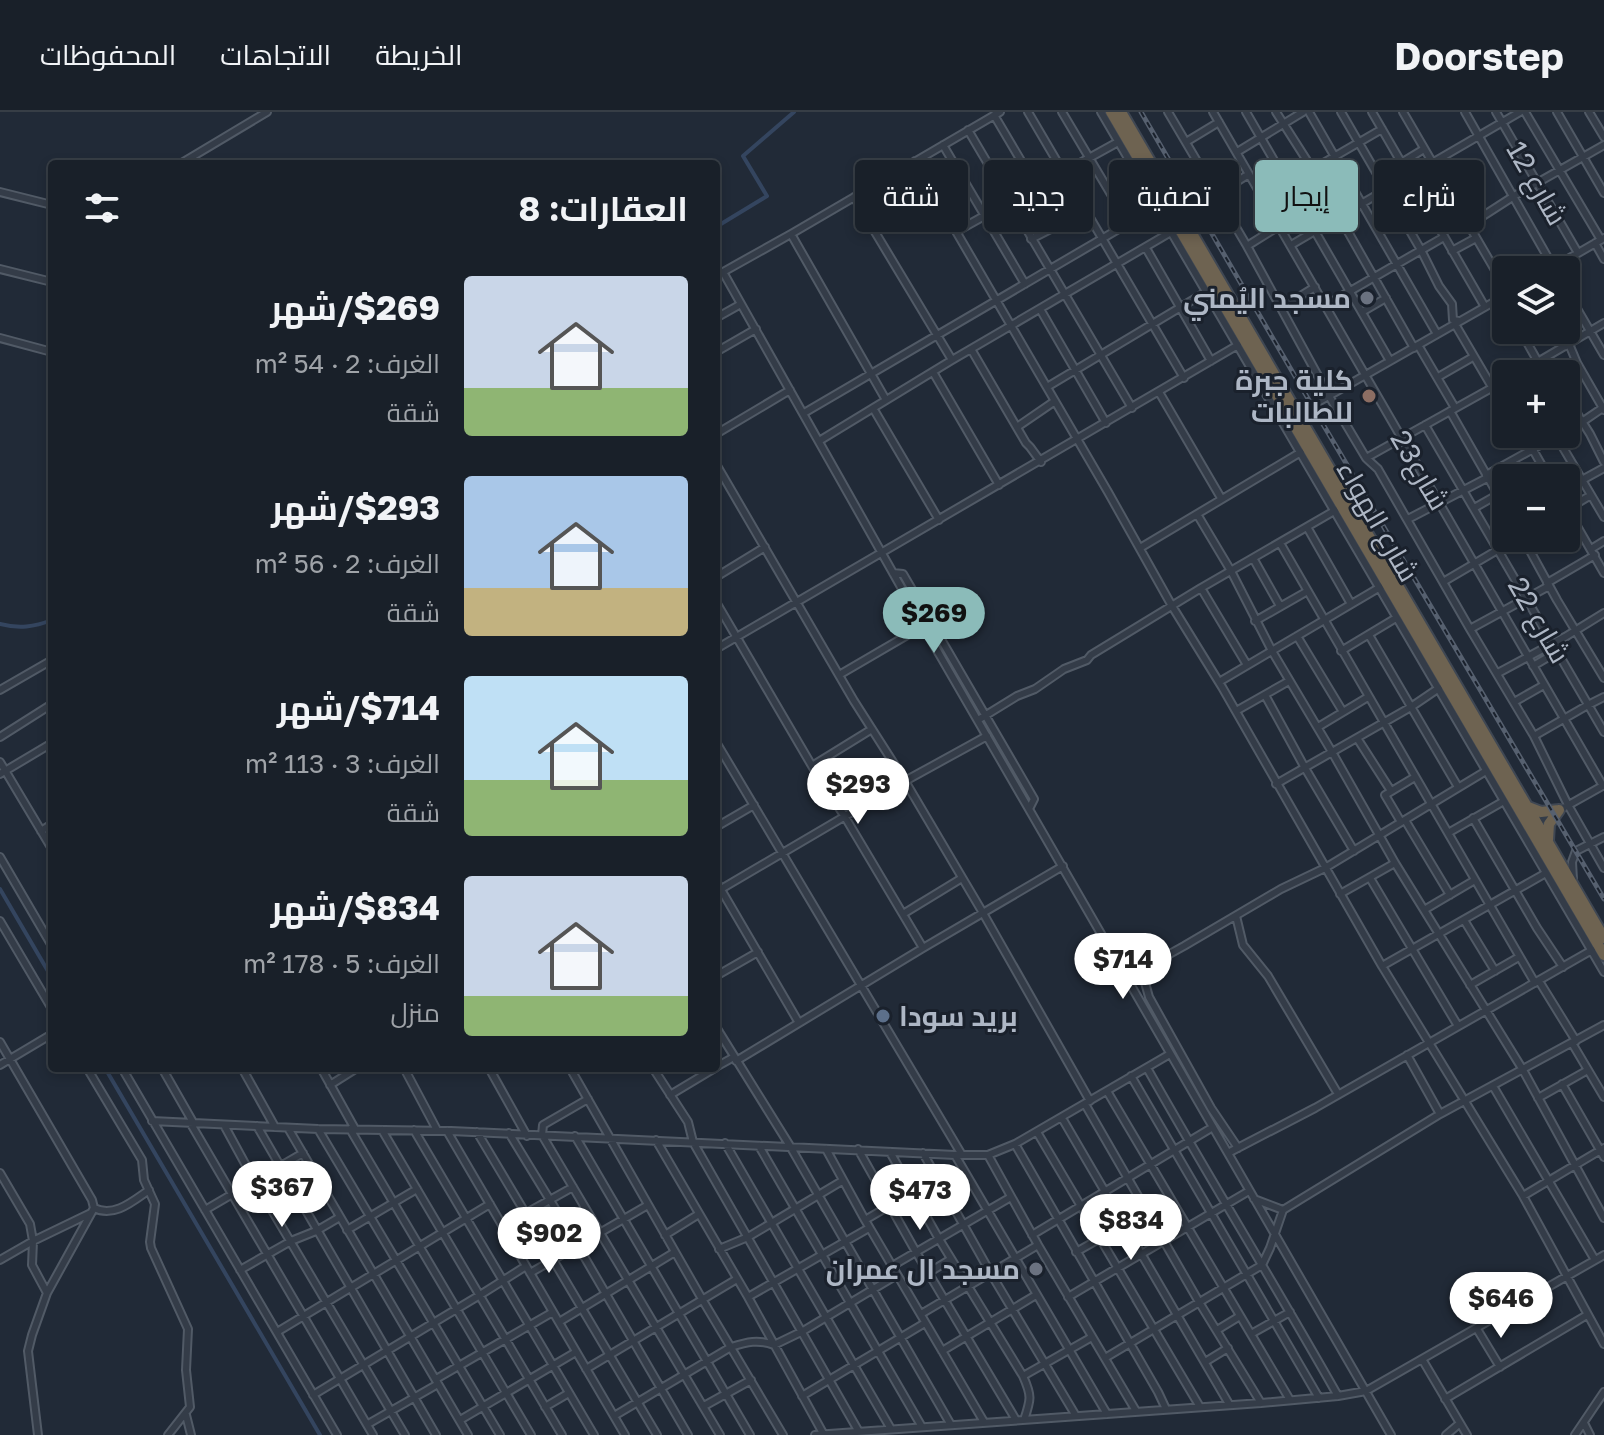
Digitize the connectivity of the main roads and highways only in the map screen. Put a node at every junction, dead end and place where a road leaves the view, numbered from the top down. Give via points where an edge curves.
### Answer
1 (1111, 112) edge
2 (1121, 112) edge
3 (1245, 342) junction
4 (1294, 416) junction
5 (1528, 807) junction
6 (1533, 825) junction
7 (1548, 842) junction
8 (1600, 947) edge

1 - 3 highway, شارع الهواء
2 - 3 highway, شارع الهواء
3 - 4 highway, شارع الهواء
4 - 5 highway, شارع الهواء
4 - 6 highway, شارع الهواء via 1304,451 1442,687
5 - 6 highway, شارع الهواء
5 - 7 highway via 1541,812 1564,808 1549,824
6 - 7 highway, شارع الهواء
6 - 8 highway, شارع الهواء
7 - 8 highway, شارع الهواء

